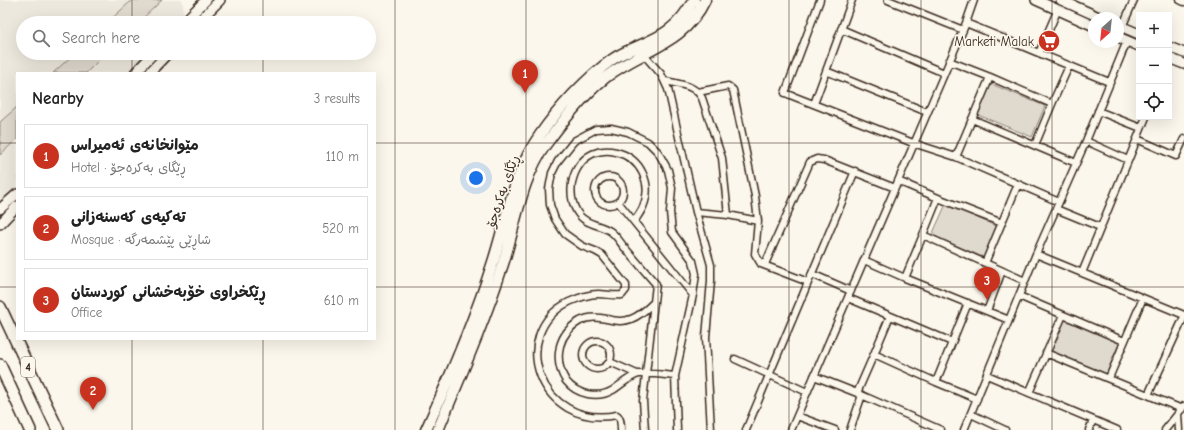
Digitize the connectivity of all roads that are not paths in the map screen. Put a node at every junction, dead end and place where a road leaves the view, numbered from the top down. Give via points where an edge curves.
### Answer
1 (206, 0) edge
2 (220, 0) edge
3 (694, 0) edge
4 (705, 0) edge
5 (820, 0) edge
6 (852, 0) edge
7 (888, 0) edge
8 (974, 0) edge
9 (1036, 0) edge
10 (1134, 0) edge
11 (1180, 0) edge
12 (1184, 2) edge
13 (1059, 4) edge
14 (1088, 14) edge
15 (690, 15) junction
16 (190, 16) edge
17 (204, 16) edge
18 (1124, 19) edge
19 (1088, 22) edge
20 (966, 23) junction
21 (1124, 28) edge
22 (841, 29) junction
23 (963, 30) junction
24 (1136, 33) edge
25 (1124, 40) edge
26 (1136, 45) edge
27 (1119, 48) edge
28 (1172, 48) edge
29 (1039, 53) junction
30 (1184, 53) edge
31 (644, 54) junction
32 (147, 60) edge
33 (161, 60) edge
34 (1172, 60) edge
35 (949, 61) junction
36 (1184, 64) edge
37 (1069, 66) junction
38 (826, 71) junction
39 (136, 72) edge
40 (150, 72) edge
41 (944, 72) junction
42 (990, 77) junction
43 (665, 81) junction
44 (1109, 82) junction
45 (698, 92) junction
46 (814, 104) junction
47 (1052, 104) junction
48 (1098, 111) junction
49 (927, 112) junction
50 (972, 119) junction
51 (1145, 120) edge
52 (1141, 128) junction
53 (1136, 139) junction
54 (1184, 139) edge
55 (1086, 141) junction
56 (913, 143) junction
57 (1035, 145) junction
58 (956, 157) junction
59 (1128, 160) junction
60 (1076, 162) junction
61 (855, 171) junction
62 (898, 181) junction
63 (1018, 184) junction
64 (895, 188) junction
65 (938, 198) junction
66 (618, 202) junction
67 (1059, 202) junction
68 (13, 206) edge
69 (0, 209) edge
70 (1056, 209) junction
71 (696, 212) junction
72 (728, 215) junction
73 (758, 221) junction
74 (634, 222) junction
75 (1002, 223) junction
76 (0, 224) edge
77 (1100, 227) junction
78 (923, 235) junction
79 (1036, 254) junction
80 (864, 260) junction
81 (985, 263) junction
82 (761, 264) junction
83 (1002, 271) junction
84 (1082, 272) junction
85 (812, 274) junction
86 (905, 278) junction
87 (1025, 281) junction
88 (808, 282) junction
89 (851, 292) junction
90 (693, 296) junction
91 (1019, 296) junction
92 (848, 298) junction
93 (1143, 298) junction
94 (653, 303) junction
95 (968, 303) junction
96 (0, 307) edge
97 (987, 311) junction
98 (1063, 315) junction
99 (890, 316) junction
100 (1184, 316) edge
101 (1009, 320) junction
102 (1124, 341) junction
103 (952, 342) junction
104 (1046, 353) junction
105 (874, 354) junction
106 (735, 359) dead end
107 (610, 362) junction
108 (0, 365) edge
109 (637, 374) junction
110 (646, 374) junction
111 (768, 375) junction
112 (987, 375) junction
113 (675, 376) junction
114 (814, 376) junction
115 (1109, 378) junction
116 (936, 382) junction
117 (808, 392) junction
118 (1029, 393) junction
119 (860, 394) junction
120 (1148, 395) junction
121 (977, 399) junction
122 (1181, 410) edge
123 (970, 414) junction
124 (797, 416) junction
125 (1093, 420) junction
126 (30, 430) edge
127 (58, 430) edge
128 (426, 430) edge
129 (438, 430) edge
130 (621, 430) edge
131 (645, 430) edge
132 (677, 430) edge
133 (712, 430) edge
134 (746, 430) edge
135 (791, 430) edge
136 (835, 430) edge
137 (850, 430) edge
138 (941, 430) edge
139 (964, 430) edge
140 (1005, 430) edge
141 (1089, 430) edge
142 (1117, 430) edge
143 (1165, 430) edge
144 (1179, 430) edge

1 - 16 main road
2 - 17 main road
3 - 15 main road, ڕێگای بەکرەجۆ
4 - 15 main road, ڕێگای بەکرەجۆ
5 - 46 street via 785,93
6 - 22 street
7 - 23 street
8 - 20 street
9 - 13 main road
10 - 18 street
11 - 12 street
13 - 14 main road
13 - 19 main road
13 - 29 street
15 - 31 main road, ڕێگای بەکرەجۆ via 683,30
15 - 128 main road, ڕێگای بەکرەجۆ via 661,36 623,53 599,70 566,104 533,146 519,174 480,299
20 - 23 street
20 - 29 street
21 - 24 main road
22 - 38 street
22 - 41 street
23 - 35 street
25 - 26 main road
27 - 44 street
28 - 30 main road
29 - 37 street
31 - 43 street
31 - 129 main road, ڕێگای بەکرەجۆ via 620,67 596,86 554,133 538,157 526,184 488,307
32 - 39 main road
33 - 40 main road
34 - 36 main road
35 - 41 street
35 - 42 street
37 - 44 street
37 - 47 street
38 - 46 street
38 - 49 street
41 - 49 street
42 - 47 street
42 - 50 street
43 - 45 street via 692,87
43 - 71 street
44 - 48 street
45 - 72 street via 721,153
45 - 73 street via 728,86 732,88
46 - 56 street
47 - 57 street
48 - 52 street
48 - 55 street
49 - 56 street
50 - 57 street
50 - 58 street
51 - 52 street
52 - 53 street
53 - 54 street via 1176,156
53 - 59 street
55 - 59 street
55 - 60 street
56 - 58 street
56 - 62 street
57 - 60 street
58 - 63 street
59 - 77 street
60 - 67 street
61 - 64 street
61 - 82 street via 824,160 810,162 766,262
61 - 85 street
62 - 64 street
62 - 65 street
63 - 67 street
63 - 75 street
64 - 80 street
65 - 75 street
65 - 78 street
66 - 66 street via 624,189 618,180 607,177 597,182 595,193 600,203 611,206
66 - 74 street
67 - 70 street
68 - 69 main road
68 - 76 main road
70 - 77 street
70 - 79 street
71 - 72 street
71 - 133 street via 711,265 706,337
72 - 73 street
73 - 82 street via 755,254
74 - 90 street
74 - 94 street via 643,207 647,189 638,165 618,152 610,151 596,153 581,163 574,175 571,189 578,213 590,224 612,232 656,284
75 - 81 street
77 - 84 street
78 - 81 street
78 - 86 street
79 - 84 street
79 - 87 street
80 - 86 street
80 - 89 street
81 - 83 street
82 - 88 street
83 - 87 street
83 - 97 street
84 - 93 street
85 - 88 street
85 - 89 street
86 - 95 street
87 - 91 street
88 - 111 street
89 - 92 street
90 - 113 street
90 - 130 street via 696,274 693,261 672,232 672,188 668,170 658,152 637,136 611,128 596,129 574,141 552,173 550,205 565,234 582,246 602,255 626,285 626,290 622,295 616,296 588,295 557,310 544,326 540,336 537,346 538,372 548,395 561,406 585,417 606,418 617,415
91 - 98 street
91 - 101 street
92 - 99 street
92 - 114 street
93 - 100 street
93 - 102 street
94 - 109 street via 631,320 596,316 581,321 571,327 563,338 559,350 558,363 563,376 570,386 580,392 606,393
94 - 110 street
95 - 97 street
95 - 103 street
96 - 127 highway, 4
97 - 101 street
98 - 102 street
98 - 104 street
99 - 103 street
99 - 105 street
100 - 120 street
101 - 112 street
102 - 115 street
103 - 116 street
104 - 115 street
104 - 118 street
105 - 116 street
105 - 119 street
106 - 111 street
107 - 107 street via 610,350 603,342 592,342 584,349 583,360 590,368 602,369
107 - 109 street
108 - 126 highway, 4
109 - 110 street
110 - 113 street
110 - 131 street via 643,401
111 - 117 street
111 - 134 street
112 - 118 street
112 - 121 street
113 - 132 street
114 - 117 street
114 - 119 street
115 - 120 street
116 - 121 street
117 - 124 street
118 - 125 street
119 - 137 street
119 - 138 street
120 - 122 street
121 - 123 street
122 - 143 street
122 - 144 street
123 - 139 street
123 - 140 street
124 - 135 street
124 - 136 street
125 - 141 street
125 - 142 street

